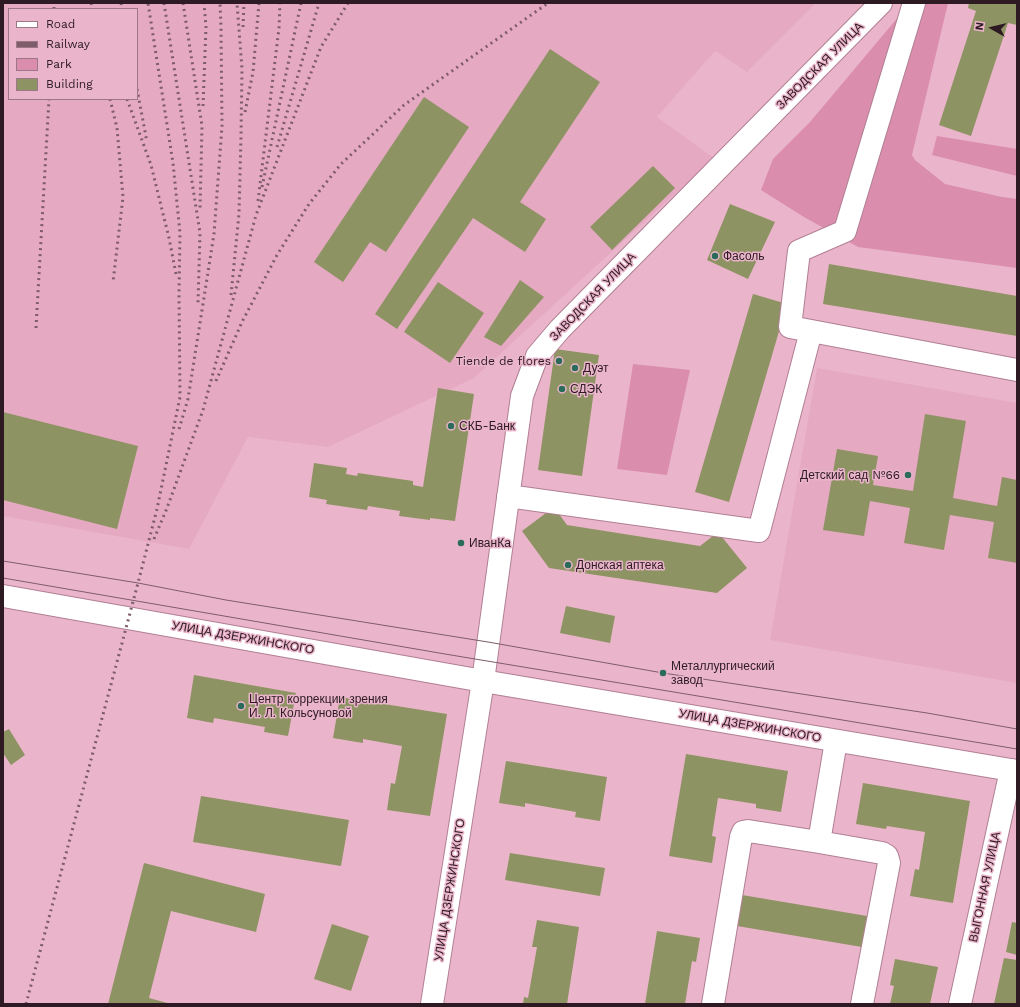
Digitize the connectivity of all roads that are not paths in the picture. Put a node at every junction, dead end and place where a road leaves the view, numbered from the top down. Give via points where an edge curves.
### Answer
1 (881, 3) edge
2 (914, 3) edge
3 (811, 331) junction
4 (1017, 370) edge
5 (508, 496) junction
6 (3, 596) edge
7 (483, 681) junction
8 (836, 741) junction
9 (1014, 771) edge
10 (819, 842) junction
11 (432, 1004) edge
12 (713, 1004) edge
13 (862, 1004) edge
14 (960, 1004) edge

1 - 5 street, ЗАВОДСКАЯ УЛИЦА via 560,329 537,356 522,396
2 - 3 street via 845,231 799,251 790,327
3 - 4 street
3 - 5 street via 759,531
5 - 7 street, ЗАВОДСКАЯ УЛИЦА
6 - 7 street, УЛИЦА ДЗЕРЖИНСКОГО
7 - 8 street, УЛИЦА ДЗЕРЖИНСКОГО
7 - 11 street, УЛИЦА ДЗЕРЖИНСКОГО
8 - 9 street, УЛИЦА ДЗЕРЖИНСКОГО
8 - 10 street
9 - 14 street, ВЫГОННАЯ УЛИЦА
10 - 12 street via 743,832
10 - 13 street via 882,853 887,856 889,863

